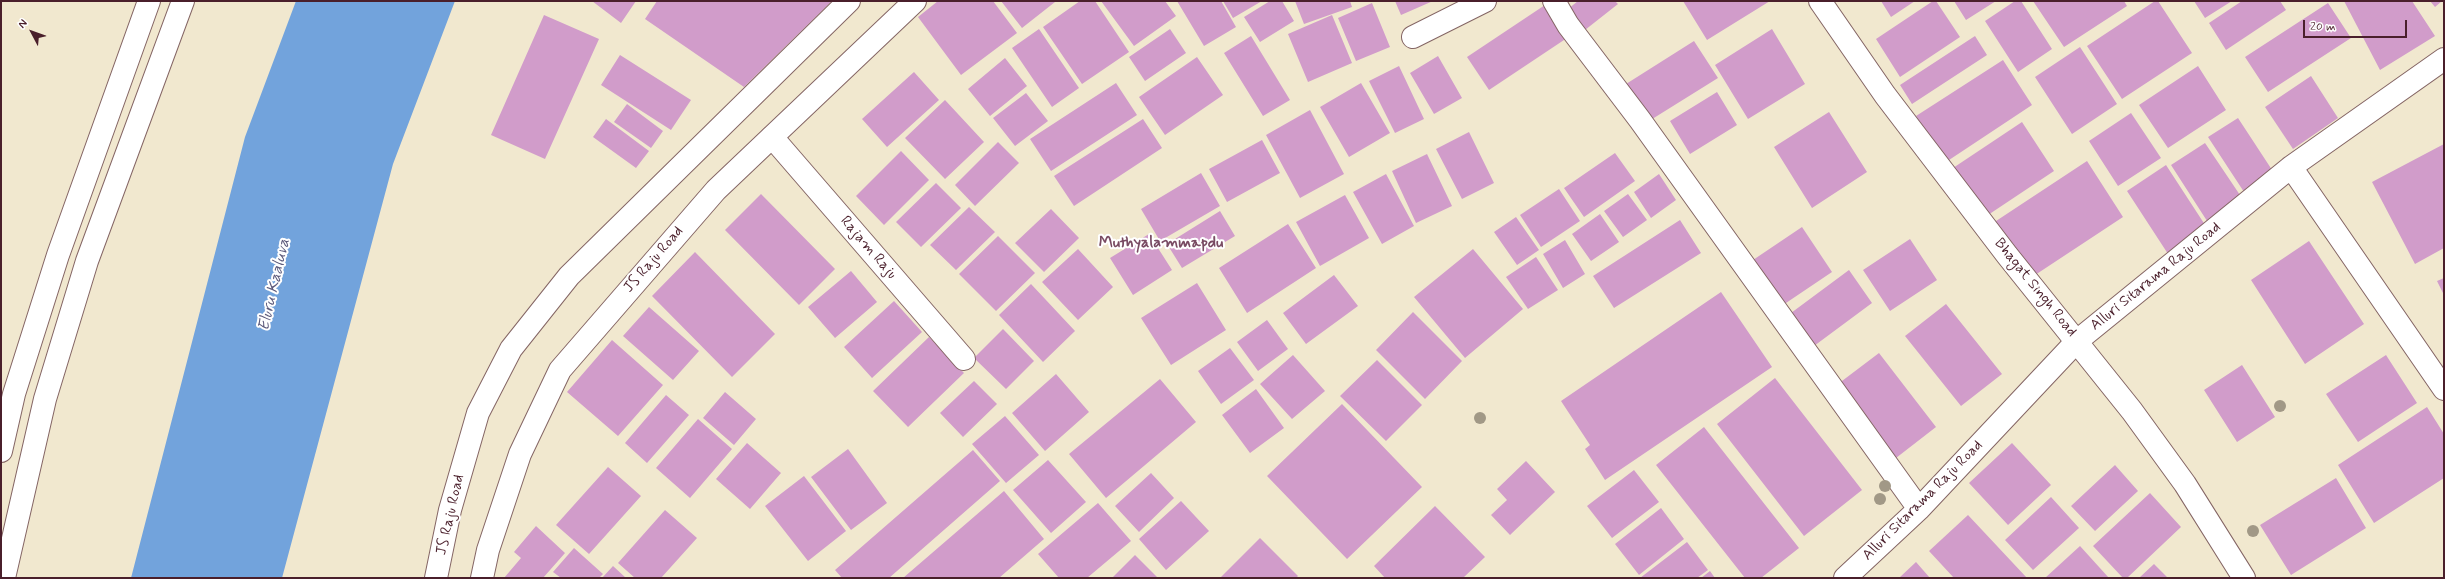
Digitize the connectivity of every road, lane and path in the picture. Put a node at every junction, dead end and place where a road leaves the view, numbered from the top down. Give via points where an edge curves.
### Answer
1 (149, 1) edge
2 (183, 1) edge
3 (849, 1) edge
4 (915, 1) edge
5 (1485, 1) edge
6 (1554, 1) edge
7 (1820, 1) edge
8 (1413, 37) dead end
9 (2444, 58) edge
10 (772, 137) junction
11 (2291, 167) junction
12 (2077, 341) junction
13 (964, 359) dead end
14 (2444, 388) edge
15 (1, 451) edge
16 (1919, 509) junction
17 (4, 578) edge
18 (436, 578) edge
19 (482, 578) edge
20 (1845, 578) edge
21 (2244, 578) edge

1 - 15 street via 58,255 14,394
2 - 17 street via 87,261 45,399
3 - 18 street, JS Raju Road via 569,276 511,349 478,413 450,510
4 - 10 street, JS Raju Road
5 - 8 street
6 - 16 street via 1568,25 1640,120
7 - 12 street, Bhagat Singh Road via 1885,95 2007,255
9 - 11 street, Alluri Sitarama Raju Road
10 - 13 street, Rajam Raju
10 - 19 street, JS Raju Road via 711,196 560,370 520,454 488,550
11 - 12 street, Alluri Sitarama Raju Road
11 - 14 street
12 - 16 street, Alluri Sitarama Raju Road
12 - 21 street, Bhagat Singh Road via 2185,484
16 - 20 street, Alluri Sitarama Raju Road

